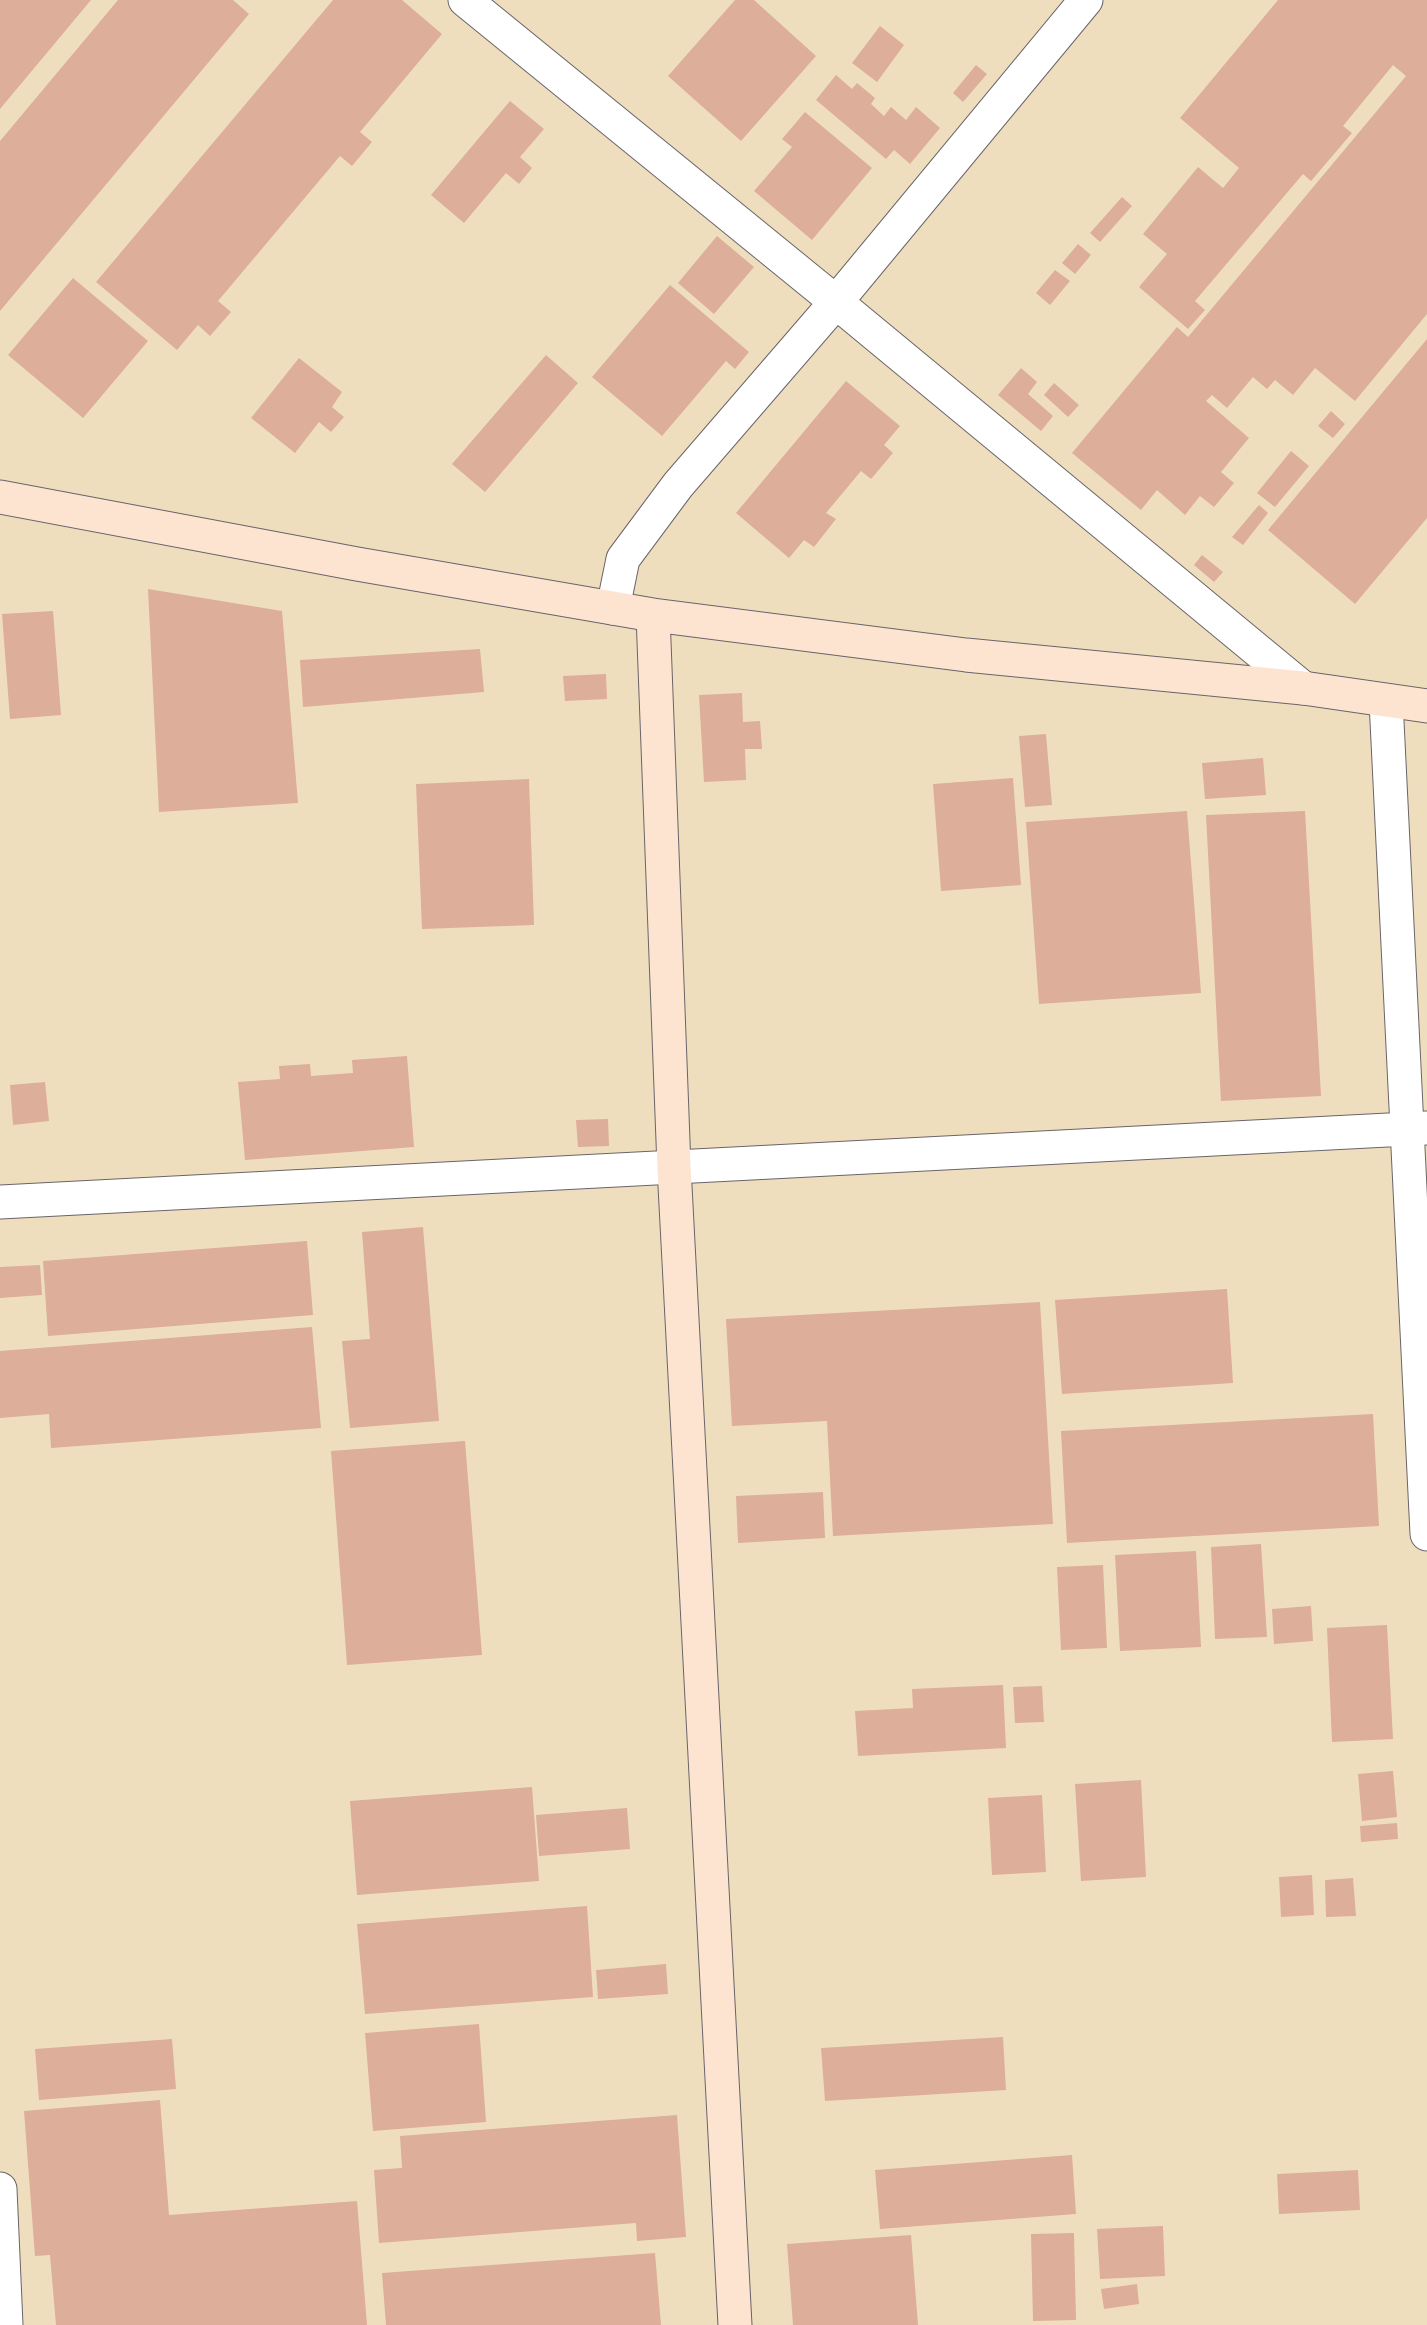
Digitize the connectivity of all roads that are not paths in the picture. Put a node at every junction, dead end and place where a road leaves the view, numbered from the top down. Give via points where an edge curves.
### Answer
1 (465, 0) edge
2 (1086, 0) edge
3 (836, 302) junction
4 (0, 497) edge
5 (613, 608) junction
6 (653, 615) junction
7 (1303, 688) junction
8 (1386, 701) junction
9 (1427, 706) edge
10 (1418, 1128) edge
11 (674, 1167) junction
12 (0, 1202) edge
13 (1427, 1534) edge
14 (0, 2189) edge
15 (6, 2325) edge
16 (735, 2325) edge

1 - 3 street
2 - 3 street
3 - 5 street via 678,485 623,559
3 - 7 street
4 - 5 street
5 - 6 street
6 - 7 street via 966,655
6 - 11 street
7 - 8 street
8 - 9 street
8 - 10 street
10 - 11 street
10 - 13 street
11 - 12 street
11 - 16 street
14 - 15 street

